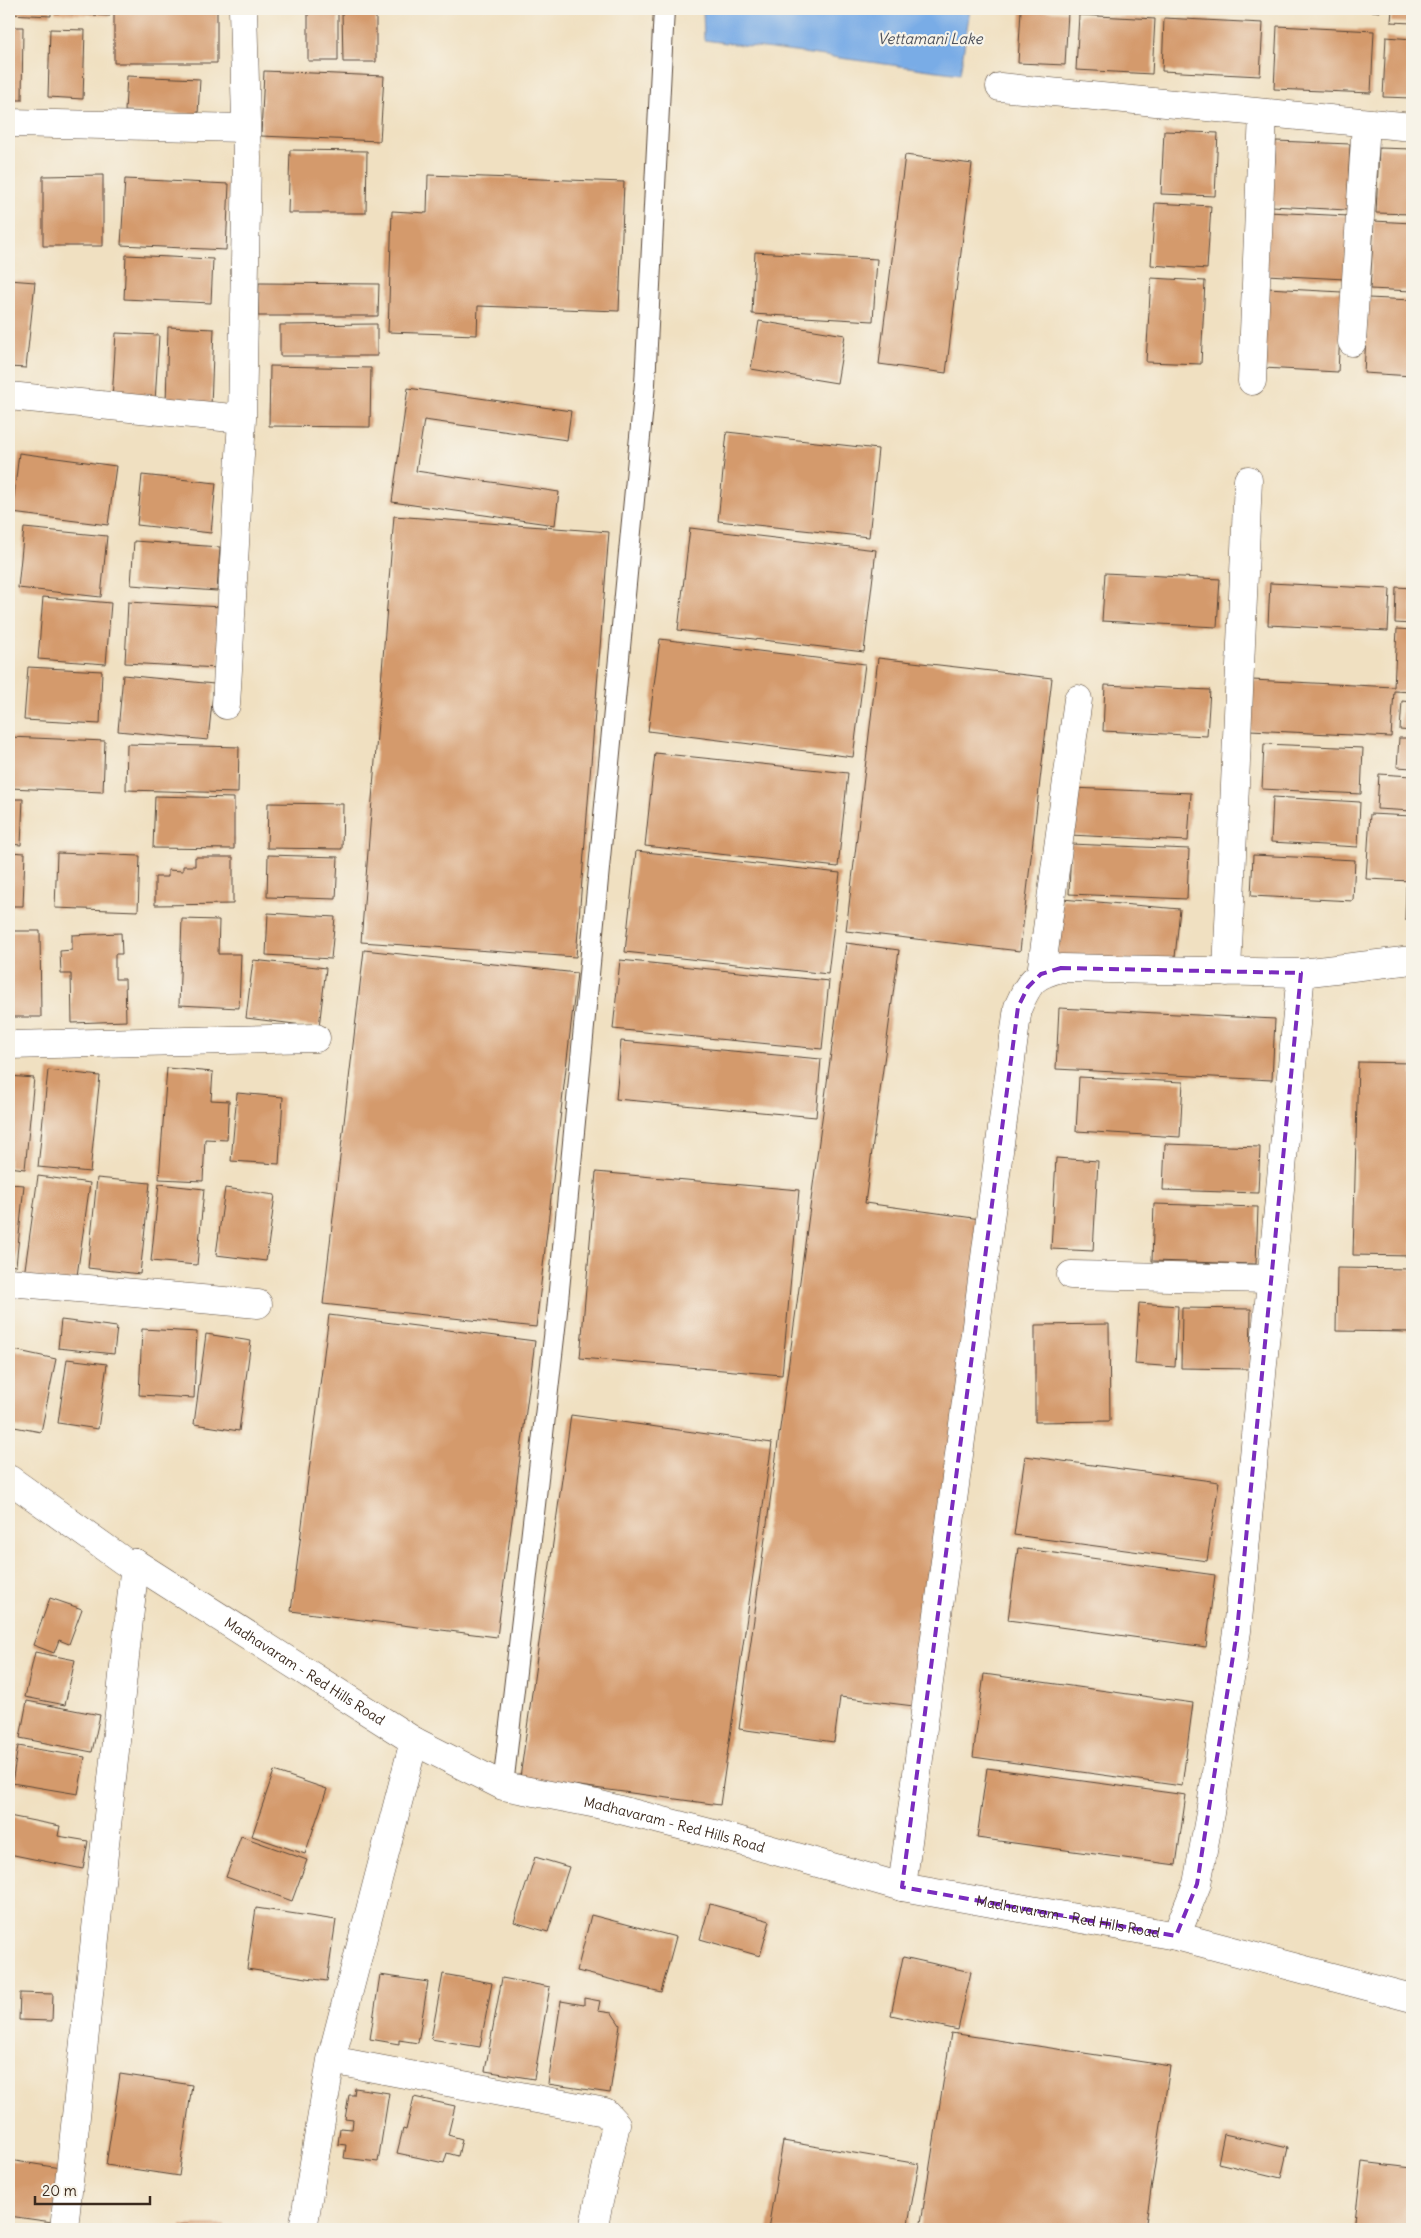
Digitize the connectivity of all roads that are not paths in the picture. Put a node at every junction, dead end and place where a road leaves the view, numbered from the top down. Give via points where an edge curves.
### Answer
1 (243, 9) edge
2 (664, 9) edge
3 (1000, 87) dead end
4 (1263, 113) junction
5 (9, 123) edge
6 (1366, 123) junction
7 (1412, 127) edge
8 (246, 128) junction
9 (1352, 342) dead end
10 (1252, 381) dead end
11 (9, 396) edge
12 (242, 419) junction
13 (1248, 480) dead end
14 (1078, 699) dead end
15 (226, 705) dead end
16 (1412, 960) edge
17 (1228, 972) junction
18 (1301, 973) junction
19 (1041, 974) junction
20 (316, 1038) dead end
21 (9, 1045) edge
22 (1071, 1276) dead end
23 (1271, 1279) junction
24 (9, 1282) edge
25 (258, 1304) dead end
26 (9, 1479) edge
27 (135, 1563) junction
28 (414, 1741) junction
29 (503, 1786) junction
30 (902, 1887) junction
31 (1176, 1936) junction
32 (1412, 1998) edge
33 (331, 2060) junction
34 (64, 2229) edge
35 (303, 2229) edge
36 (593, 2229) edge

1 - 8 street
2 - 29 lane via 644,394 557,1311
3 - 4 street
4 - 6 street
4 - 10 street
5 - 8 street
6 - 7 street
6 - 9 street
8 - 12 street
11 - 12 street
12 - 15 street
13 - 17 street
14 - 19 street
16 - 18 street
17 - 18 street
17 - 19 street via 1061,968
18 - 23 street
19 - 30 street via 1028,987 1018,1007 1013,1036
20 - 21 street
22 - 23 street
23 - 31 street via 1237,1631 1197,1884
24 - 25 street
26 - 27 street, Madhavaram - Red Hills Road via 125,1562
27 - 28 street, Madhavaram - Red Hills Road
27 - 34 street
28 - 29 street, Madhavaram - Red Hills Road
28 - 33 street
29 - 30 street, Madhavaram - Red Hills Road via 606,1806
30 - 31 street, Madhavaram - Red Hills Road
31 - 32 street, Madhavaram - Red Hills Road
33 - 35 street
33 - 36 street via 605,2112 616,2124

